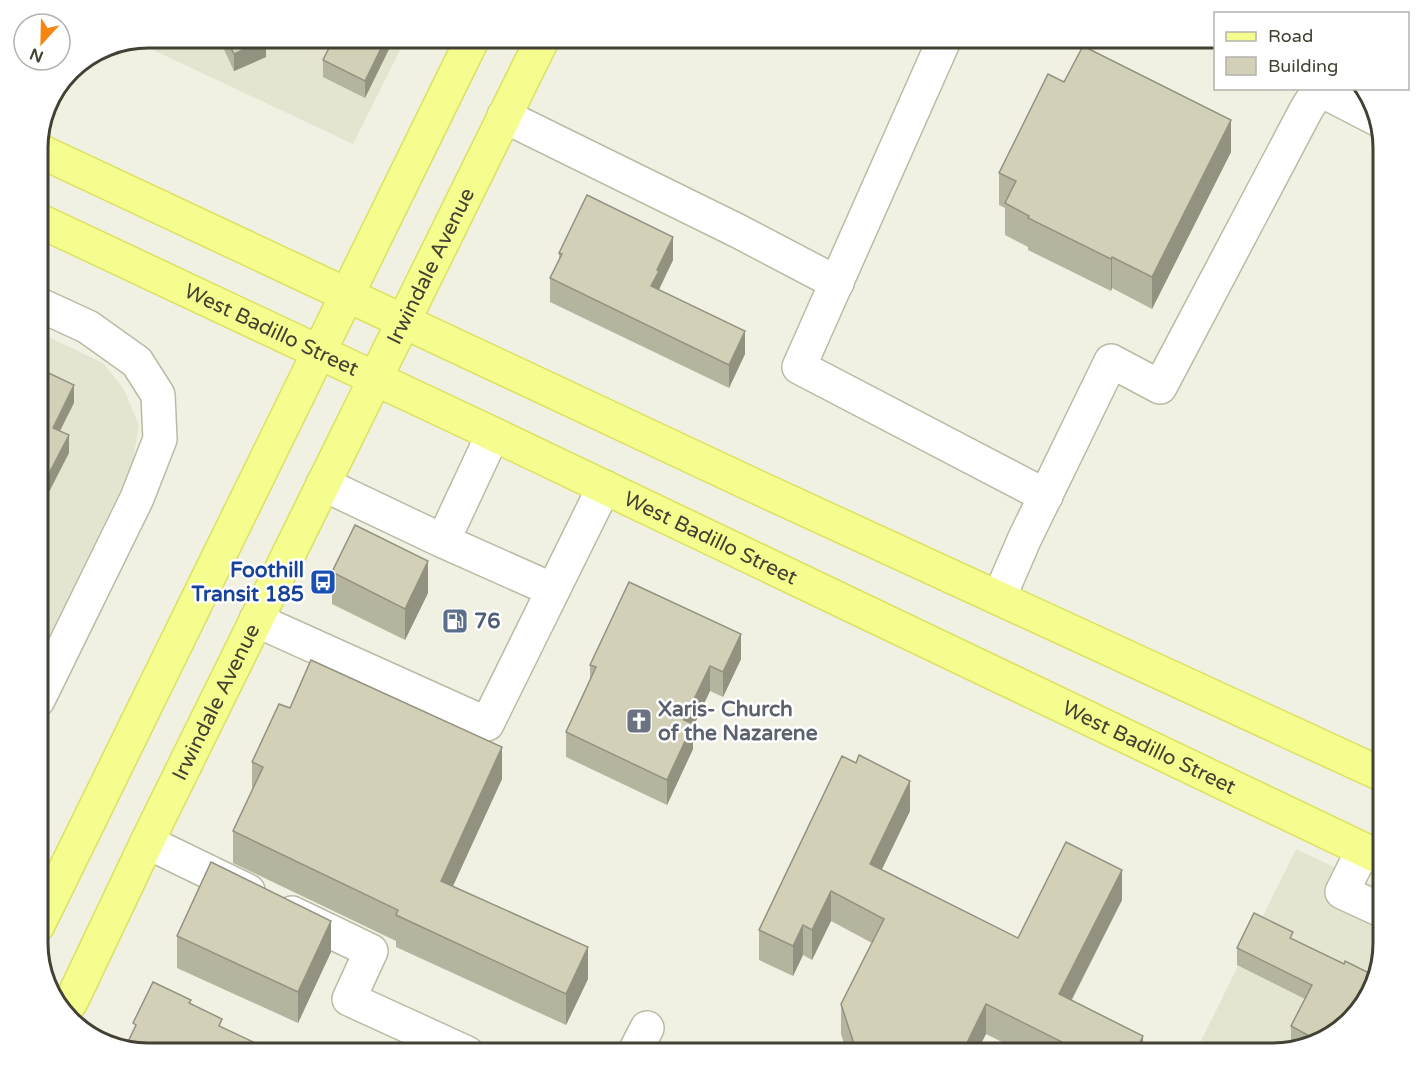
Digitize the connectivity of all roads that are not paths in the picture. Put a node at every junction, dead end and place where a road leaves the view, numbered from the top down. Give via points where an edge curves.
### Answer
1 (468, 48) edge
2 (538, 48) edge
3 (941, 48) edge
4 (1318, 90) edge
5 (1321, 90) edge
6 (1367, 114) edge
7 (504, 116) junction
8 (48, 155) edge
9 (48, 225) edge
10 (837, 283) junction
11 (347, 294) junction
12 (48, 309) edge
13 (404, 321) junction
14 (319, 351) junction
15 (375, 378) junction
16 (493, 434) junction
17 (323, 484) junction
18 (604, 487) junction
19 (1046, 496) junction
20 (444, 541) junction
21 (553, 590) junction
22 (999, 598) junction
23 (256, 620) junction
24 (48, 679) edge
25 (1373, 771) edge
26 (147, 842) junction
27 (1373, 854) edge
28 (48, 905) edge
29 (1373, 906) edge
30 (69, 1003) edge
31 (444, 1043) edge

1 - 11 main road
2 - 7 main road, Irwindale Avenue
3 - 10 street
4 - 19 street via 1160,387 1111,362
5 - 6 street
7 - 10 street
7 - 13 main road, Irwindale Avenue
8 - 11 main road
9 - 14 main road, West Badillo Street
10 - 19 street via 799,367
11 - 13 main road
11 - 14 main road
12 - 24 street via 88,327 137,362 158,394 160,439 136,498
13 - 15 main road, Irwindale Avenue
13 - 22 main road
14 - 15 main road, West Badillo Street
14 - 28 main road
15 - 16 main road, West Badillo Street
15 - 17 main road, Irwindale Avenue
16 - 18 main road, West Badillo Street
16 - 20 street
17 - 20 street
17 - 23 main road, Irwindale Avenue
18 - 21 street
18 - 27 main road, West Badillo Street
19 - 22 street
20 - 21 street
21 - 23 street via 487,724
22 - 25 main road
23 - 26 main road, Irwindale Avenue
26 - 30 main road, Irwindale Avenue
26 - 31 street via 371,951 349,999
27 - 29 street via 1342,892

